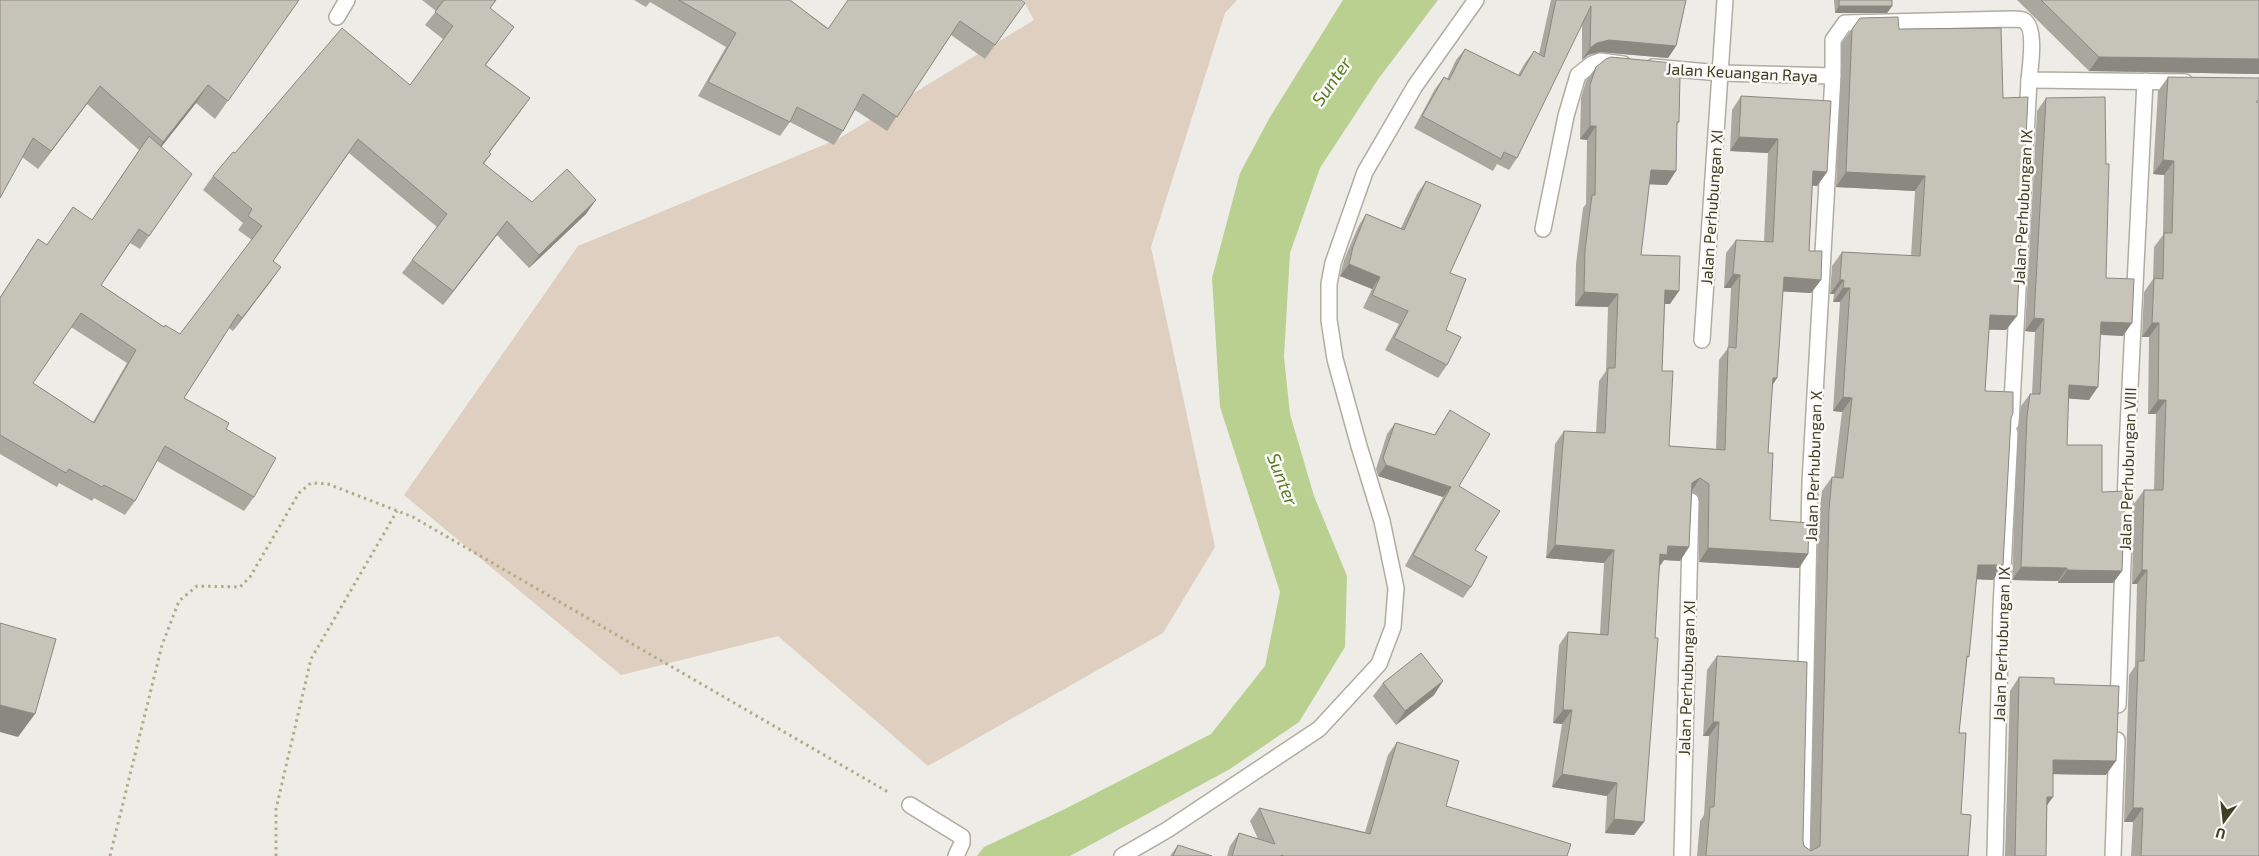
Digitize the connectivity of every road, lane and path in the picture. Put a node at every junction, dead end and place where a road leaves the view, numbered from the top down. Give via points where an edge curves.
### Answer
1 (347, 0) edge
2 (1476, 0) edge
3 (1725, 0) edge
4 (336, 16) dead end
5 (1720, 73) junction
6 (1833, 76) junction
7 (2030, 80) junction
8 (2146, 81) junction
9 (2202, 82) edge
10 (1543, 229) dead end
11 (1702, 340) dead end
12 (1691, 501) edge
13 (397, 511) junction
14 (910, 805) joint
15 (110, 856) edge
16 (276, 856) edge
17 (956, 856) edge
18 (1122, 856) edge
19 (1682, 856) edge
20 (1802, 856) edge
21 (1995, 856) edge
22 (2113, 856) edge

1 - 4 street
2 - 18 street via 1415,86 1365,172 1333,263 1329,284 1329,320 1335,359 1382,522 1396,588 1393,627 1379,664 1319,729 1167,830
3 - 5 street, Jalan Perhubungan XI
5 - 6 street, Jalan Keuangan Raya
5 - 10 street, Jalan Keuangan Raya via 1600,61 1578,76 1566,116
5 - 11 street, Jalan Perhubungan XI
6 - 7 street, Jalan Keuangan Raya via 1833,40 1844,23 2011,19 2024,20 2028,26 2032,51
6 - 20 street, Jalan Perhubungan X via 1810,483
7 - 8 street
7 - 21 street, Jalan Perhubungan IX via 2001,608
8 - 9 street
8 - 22 street, Jalan Perhubungan VIII via 2127,448
12 - 19 street, Jalan Perhubungan XI
13 - 14 path
13 - 15 path via 328,484 311,483 299,494 250,576 240,587 197,586 179,601 162,645
13 - 16 path via 311,659 276,809
14 - 17 street via 962,838

